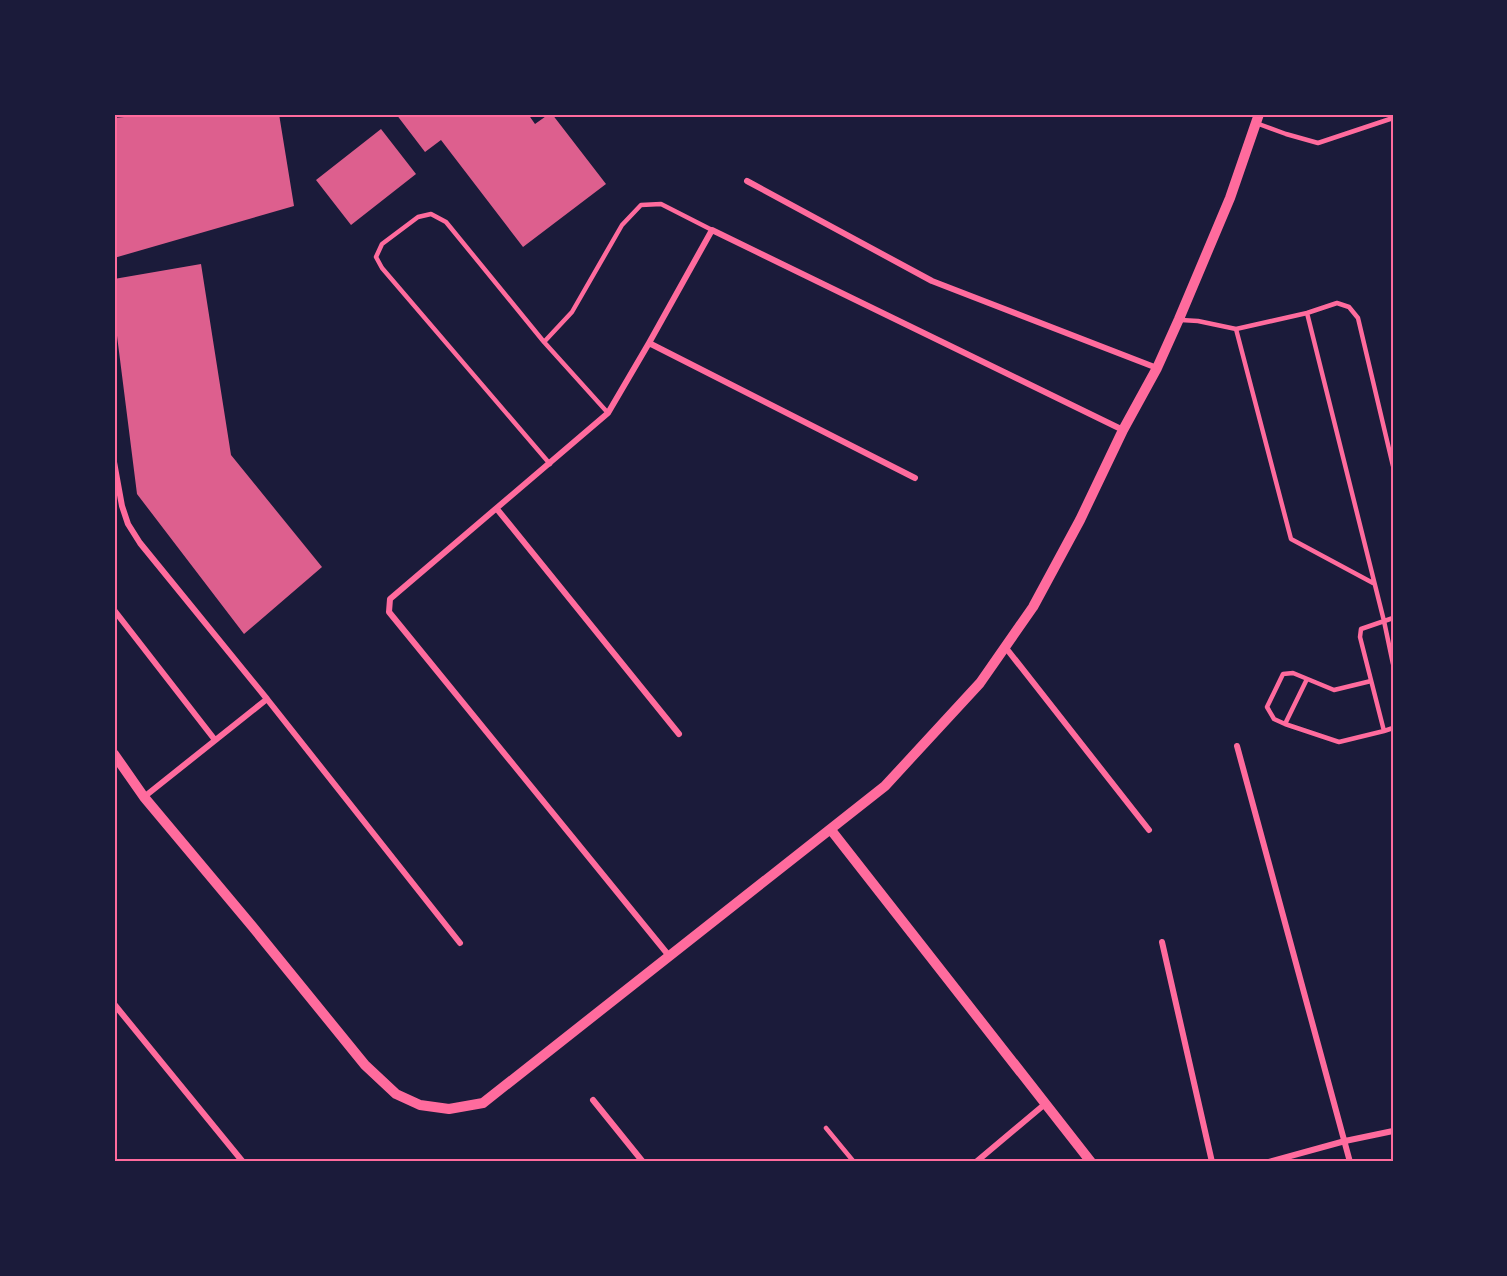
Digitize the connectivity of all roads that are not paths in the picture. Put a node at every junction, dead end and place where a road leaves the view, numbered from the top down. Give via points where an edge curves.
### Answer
1 (1393, 118) edge
2 (1258, 119) edge
3 (747, 181) dead end
4 (712, 230) junction
5 (1307, 313) junction
6 (1179, 319) junction
7 (1236, 329) junction
8 (544, 342) junction
9 (649, 343) junction
10 (1157, 368) junction
11 (608, 413) junction
12 (1123, 430) junction
13 (114, 462) edge
14 (550, 464) junction
15 (1393, 466) edge
16 (915, 478) dead end
17 (497, 509) junction
18 (1373, 583) junction
19 (114, 610) edge
20 (1393, 618) edge
21 (1384, 621) junction
22 (1006, 648) junction
23 (1393, 664) edge
24 (1307, 679) junction
25 (1371, 681) junction
26 (267, 699) junction
27 (1285, 724) junction
28 (1393, 728) edge
29 (1384, 730) junction
30 (679, 734) dead end
31 (215, 740) junction
32 (1237, 746) dead end
33 (114, 754) edge
34 (144, 797) junction
35 (831, 830) junction
36 (1149, 830) dead end
37 (1162, 942) dead end
38 (460, 943) dead end
39 (670, 957) junction
40 (114, 1004) edge
41 (593, 1100) dead end
42 (1045, 1104) junction
43 (826, 1128) dead end
44 (1393, 1131) edge
45 (1345, 1141) junction
46 (243, 1162) edge
47 (643, 1162) edge
48 (854, 1162) edge
49 (976, 1162) edge
50 (1091, 1162) edge
51 (1212, 1162) edge
52 (1269, 1162) edge
53 (1350, 1162) edge

1 - 2 lane via 1318,143 1286,134
2 - 6 street
3 - 10 street via 932,280
4 - 8 lane via 661,204 641,205 622,225 572,312
4 - 9 street
4 - 12 street
5 - 7 lane
5 - 15 lane via 1337,303 1349,307 1358,318
5 - 18 lane
6 - 7 lane
6 - 10 street
7 - 18 lane via 1291,539
8 - 11 lane
8 - 14 lane via 446,222 430,214 418,217 382,244 376,256 382,268
9 - 11 street
9 - 16 street
10 - 12 street
11 - 14 street
12 - 22 street via 1080,520
13 - 26 street via 122,506 140,543
14 - 17 street
17 - 30 street
17 - 39 street via 400,589 390,599 389,612
18 - 21 lane
19 - 31 street
20 - 21 lane
21 - 23 lane
21 - 25 lane via 1361,629
22 - 35 street via 980,683 885,786
22 - 36 street
24 - 25 lane via 1334,690
24 - 27 lane
24 - 27 lane via 1293,673 1283,675 1267,707 1274,719
25 - 29 lane
26 - 31 street
26 - 38 street
27 - 29 lane via 1339,742
28 - 29 lane
31 - 34 street
32 - 45 street
33 - 34 street
34 - 39 street via 365,1065 396,1094 420,1105 449,1109 483,1103
35 - 39 street
35 - 42 street
37 - 51 street
40 - 46 street
41 - 47 street
42 - 49 street
42 - 50 street
43 - 48 lane
44 - 45 street
45 - 52 street
45 - 53 street

